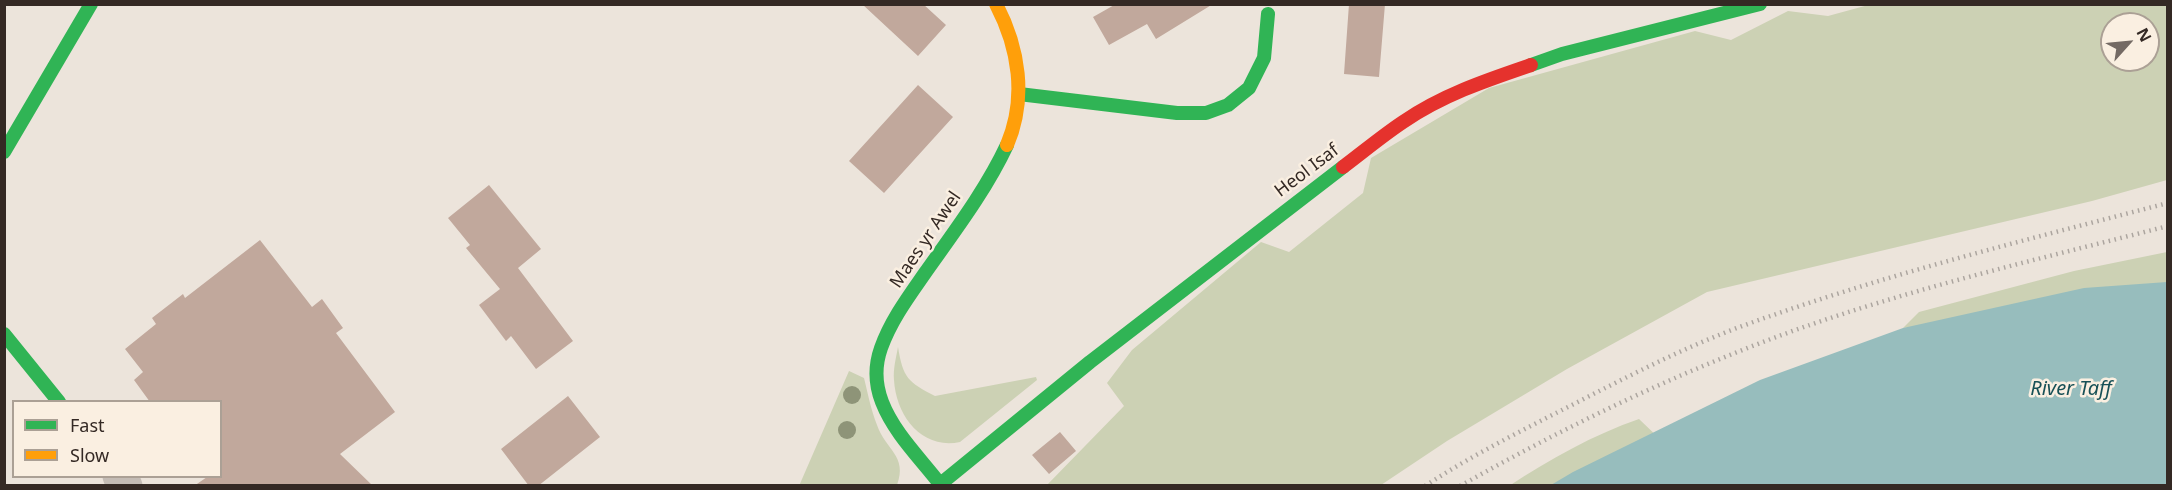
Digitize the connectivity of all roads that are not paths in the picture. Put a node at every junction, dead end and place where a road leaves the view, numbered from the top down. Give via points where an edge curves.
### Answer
1 (91, 4) edge
2 (996, 4) edge
3 (1760, 4) edge
4 (1268, 14) dead end
5 (1019, 94) junction
6 (4, 152) edge
7 (4, 334) edge
8 (57, 400) edge
9 (939, 485) edge

1 - 6 street
2 - 5 street, Maes yr Awel via 1018,59
3 - 9 street, Heol Isaf via 1562,54 1473,85 1404,121 1090,362
4 - 5 street via 1264,58 1249,88 1228,105 1206,113
5 - 9 street, Maes yr Awel via 1012,132 994,170 895,316 878,366 878,388 886,411
7 - 8 street

